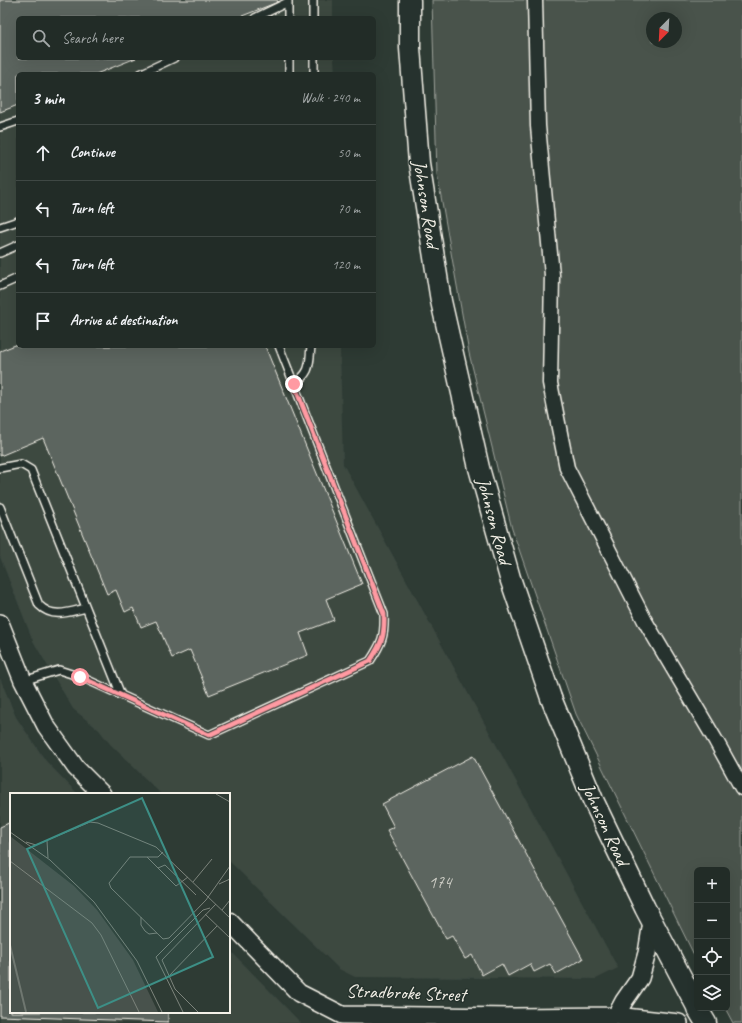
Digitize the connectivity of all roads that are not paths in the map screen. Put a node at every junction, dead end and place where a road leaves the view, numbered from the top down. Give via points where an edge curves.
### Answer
1 (313, 0) edge
2 (410, 0) edge
3 (535, 0) edge
4 (288, 1) edge
5 (259, 16) edge
6 (288, 16) edge
7 (313, 16) edge
8 (170, 60) edge
9 (289, 60) edge
10 (314, 60) edge
11 (144, 72) edge
12 (289, 72) edge
13 (314, 72) edge
14 (16, 122) edge
15 (0, 127) edge
16 (16, 222) edge
17 (0, 227) edge
18 (16, 246) edge
19 (0, 253) edge
20 (16, 279) edge
21 (0, 286) edge
22 (280, 348) edge
23 (311, 348) edge
24 (294, 384) junction
25 (0, 468) edge
26 (0, 507) edge
27 (86, 608) junction
28 (0, 623) edge
29 (23, 681) junction
30 (121, 695) junction
31 (742, 788) edge
32 (101, 793) edge
33 (230, 922) edge
34 (652, 922) junction
35 (694, 1002) edge
36 (699, 1011) edge
37 (616, 1016) junction
38 (679, 1023) edge
39 (706, 1023) edge

1 - 7 lane
2 - 34 main road, Johnson Road via 410,48 419,163 441,301 479,468 510,578 551,698 593,800
3 - 31 street via 538,126 552,275 550,383 568,468 645,621
4 - 5 lane
4 - 6 lane
8 - 11 lane
9 - 12 lane
10 - 13 lane
14 - 15 lane
16 - 17 lane
18 - 19 lane
20 - 21 lane
22 - 24 lane
23 - 24 lane via 304,377
24 - 30 lane via 384,614 380,646 370,661 209,735
25 - 27 lane via 21,464 31,470
26 - 27 lane via 39,605 48,612 60,614
27 - 30 lane
28 - 29 street
29 - 30 lane via 59,670
29 - 32 street via 46,726 76,768
33 - 37 street, Stradbroke Street via 299,993 342,1015 514,1018
34 - 35 main road, Johnson Road
34 - 37 street via 640,978
36 - 39 main road, Johnson Road
37 - 38 street, Stradbroke Street

